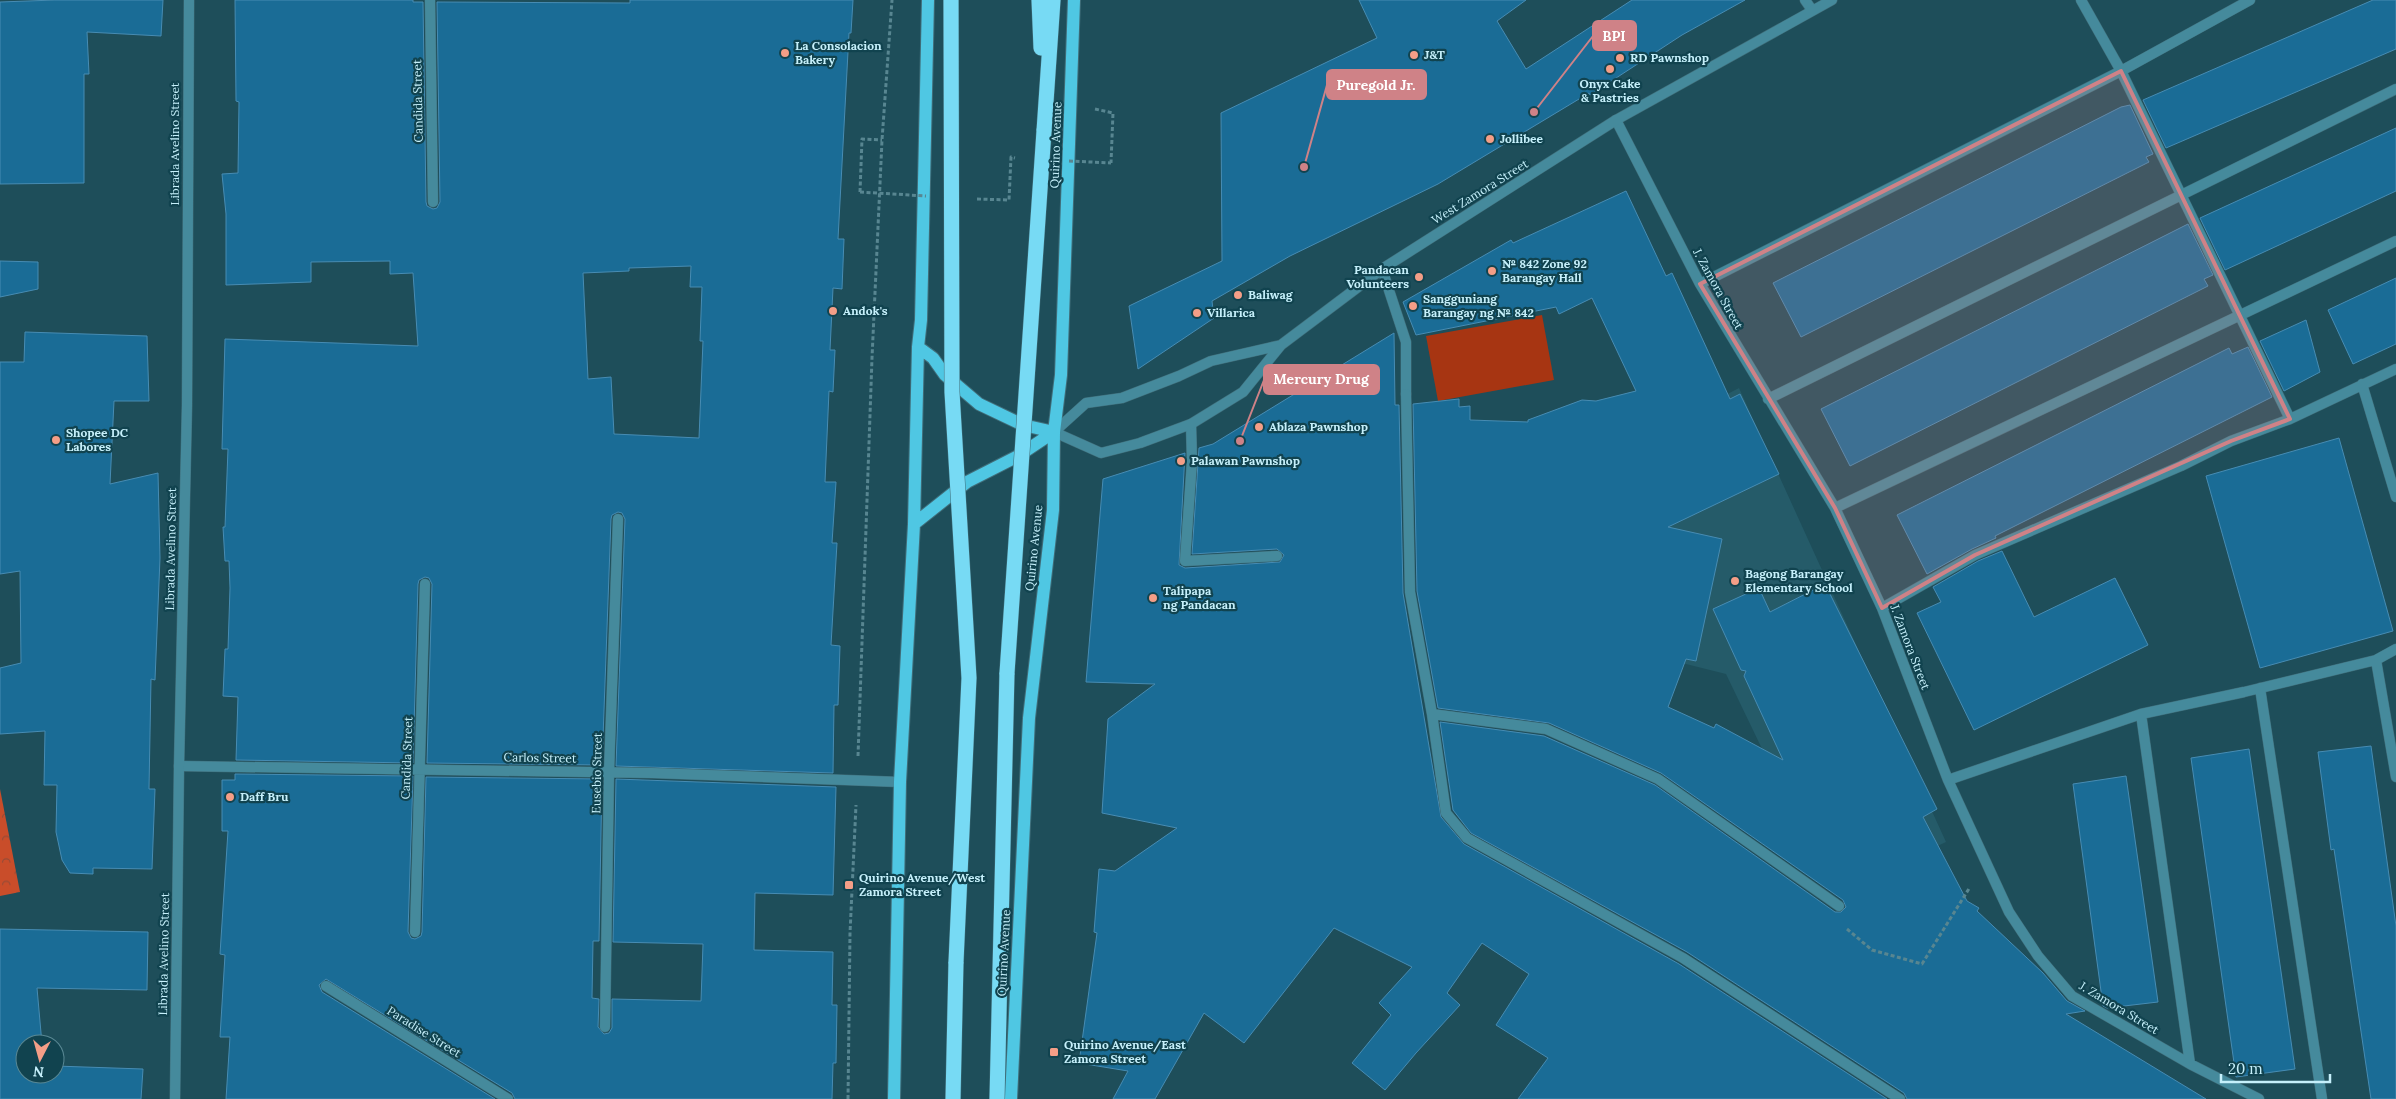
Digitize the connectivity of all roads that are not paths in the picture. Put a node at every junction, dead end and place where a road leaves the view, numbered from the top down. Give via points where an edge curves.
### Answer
1 (189, 0) edge
2 (430, 0) edge
3 (928, 0) edge
4 (951, 0) edge
5 (1039, 0) edge
6 (1053, 0) edge
7 (1074, 0) edge
8 (1805, 0) edge
9 (1832, 0) edge
10 (2081, 0) edge
11 (2250, 0) edge
12 (1812, 10) junction
13 (2121, 71) junction
14 (2396, 89) edge
15 (1616, 120) junction
16 (1044, 131) junction
17 (2182, 194) junction
18 (433, 202) dead end
19 (2396, 241) edge
20 (1382, 269) junction
21 (1700, 284) junction
22 (2240, 314) junction
23 (1281, 345) junction
24 (918, 347) junction
25 (2396, 369) edge
26 (2362, 384) junction
27 (1768, 399) junction
28 (2290, 419) junction
29 (1191, 424) junction
30 (1054, 432) junction
31 (2396, 498) edge
32 (1835, 508) junction
33 (618, 519) dead end
34 (914, 524) junction
35 (1277, 556) dead end
36 (425, 584) dead end
37 (1882, 608) junction
38 (2396, 649) edge
39 (2376, 660) junction
40 (2260, 688) junction
41 (1432, 714) junction
42 (2141, 714) junction
43 (2393, 738) edge
44 (179, 766) junction
45 (419, 770) junction
46 (609, 772) junction
47 (2396, 777) edge
48 (1948, 780) junction
49 (900, 782) junction
50 (1839, 906) road end
51 (415, 932) dead end
52 (326, 986) dead end
53 (605, 1027) dead end
54 (2190, 1064) junction
55 (175, 1099) edge
56 (508, 1099) edge
57 (894, 1099) edge
58 (953, 1099) edge
59 (997, 1099) edge
60 (1011, 1099) edge
61 (1900, 1099) edge
62 (2259, 1099) edge
63 (2322, 1099) edge

1 - 44 street, Librada Avelino Street via 187,405
2 - 18 street, Candida Street
3 - 24 main road via 923,271
4 - 58 highway, bridge via 952,392 969,678
5 - 16 highway
6 - 16 highway
7 - 30 main road, Quirino Avenue via 1061,365
8 - 12 street
9 - 12 street, West Zamora Street
10 - 13 street
11 - 13 street
12 - 15 street, West Zamora Street
13 - 17 street
13 - 21 street
14 - 17 street
15 - 20 street, West Zamora Street
15 - 21 street, J. Zamora Street
16 - 59 highway, bridge via 1007,673
17 - 22 street
17 - 27 street
19 - 22 street
20 - 23 street, West Zamora Street
20 - 41 street via 1406,342 1410,592
21 - 27 street, J. Zamora Street
22 - 28 street
22 - 32 street
23 - 29 street, West Zamora Street via 1243,392
23 - 30 street, West Zamora Street via 1211,361 1122,398 1086,403
24 - 30 main road via 979,404 1023,425
24 - 34 main road
25 - 26 street
26 - 28 street
26 - 31 street
27 - 32 street, J. Zamora Street
28 - 37 street via 2231,441 2181,466 1975,554
29 - 30 street, West Zamora Street via 1101,453
29 - 35 street via 1192,461 1185,561
30 - 34 main road via 1018,456 967,482
30 - 60 main road, Quirino Avenue via 1053,510 1029,718
32 - 37 street, J. Zamora Street
33 - 46 street, Eusebio Street
34 - 49 main road
36 - 45 street, Candida Street
37 - 48 street, J. Zamora Street
38 - 39 street
39 - 40 street
39 - 43 street
40 - 42 street
40 - 63 street
41 - 50 street via 1546,729 1658,780
41 - 61 street via 1446,814 1467,838 1683,958
42 - 48 street
42 - 54 street
43 - 47 street
44 - 45 street, Carlos Street
44 - 55 street, Librada Avelino Street
45 - 46 street, Carlos Street
45 - 51 street, Candida Street
46 - 49 street, Carlos Street
46 - 53 street, Eusebio Street
48 - 54 street, J. Zamora Street via 2014,919 2038,956 2072,996
49 - 57 main road
52 - 56 street, Paradise Street
54 - 62 street, J. Zamora Street

